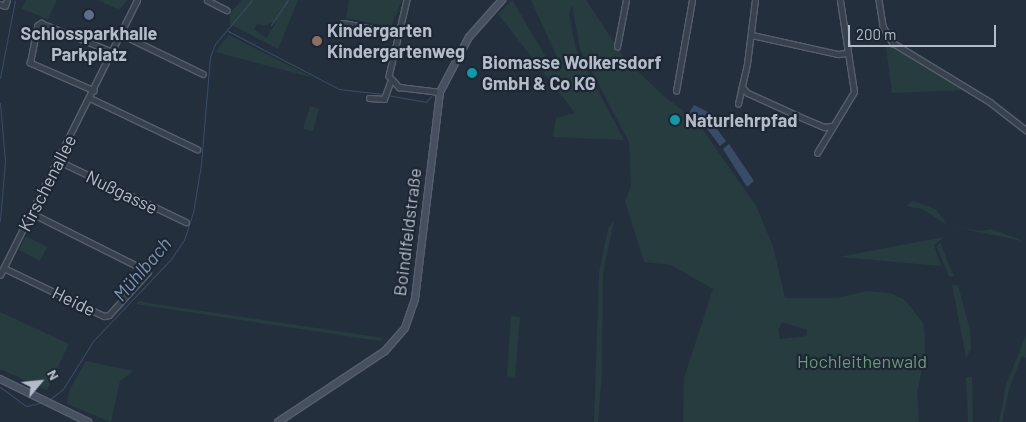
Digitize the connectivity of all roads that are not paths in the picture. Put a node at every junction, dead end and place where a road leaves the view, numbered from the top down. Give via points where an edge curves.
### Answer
1 (7, 0) edge
2 (137, 0) edge
3 (207, 0) edge
4 (407, 0) edge
5 (502, 0) edge
6 (626, 0) edge
7 (692, 0) edge
8 (755, 0) edge
9 (840, 0) edge
10 (879, 0) edge
11 (1, 5) edge
12 (227, 10) dead end
13 (343, 23) dead end
14 (121, 34) junction
15 (398, 34) junction
16 (752, 35) junction
17 (617, 47) dead end
18 (113, 52) junction
19 (847, 53) junction
20 (203, 74) dead end
21 (391, 80) junction
22 (742, 87) junction
23 (94, 91) junction
24 (676, 91) dead end
25 (440, 92) junction
26 (90, 98) junction
27 (369, 98) dead end
28 (738, 104) dead end
29 (831, 126) junction
30 (1026, 130) edge
31 (197, 149) dead end
32 (817, 153) dead end
33 (58, 161) junction
34 (32, 214) junction
35 (186, 222) dead end
36 (4, 268) junction
37 (0, 275) edge
38 (0, 379) edge
39 (88, 422) edge
40 (278, 422) edge

1 - 11 street
2 - 14 street, Kirschenallee
3 - 12 street
4 - 15 street
5 - 25 street, Boindlfeldstraße via 462,48
6 - 17 street
7 - 24 street
8 - 16 street
9 - 19 street
10 - 30 street via 882,26 893,42 990,102
13 - 15 street
14 - 18 street, Kirschenallee
14 - 20 street
15 - 21 street via 389,72
16 - 19 street via 838,54
16 - 22 street
18 - 23 street, Kirschenallee
18 - 23 street via 41,23 37,26 30,63
19 - 29 street via 854,92
21 - 25 street via 399,86
21 - 27 street via 385,97
22 - 28 street
22 - 29 street via 824,127
23 - 26 street, Kirschenallee
25 - 40 street, Boindlfeldstraße via 415,300 405,328 385,351
26 - 31 street
26 - 33 street, Kirschenallee
29 - 32 street
33 - 34 street, Kirschenallee
33 - 35 street, Nußgasse
34 - 36 street, Kirschenallee
34 - 36 street, Heide via 148,274 109,315 104,316
36 - 37 street, Kirschenallee
38 - 39 street

